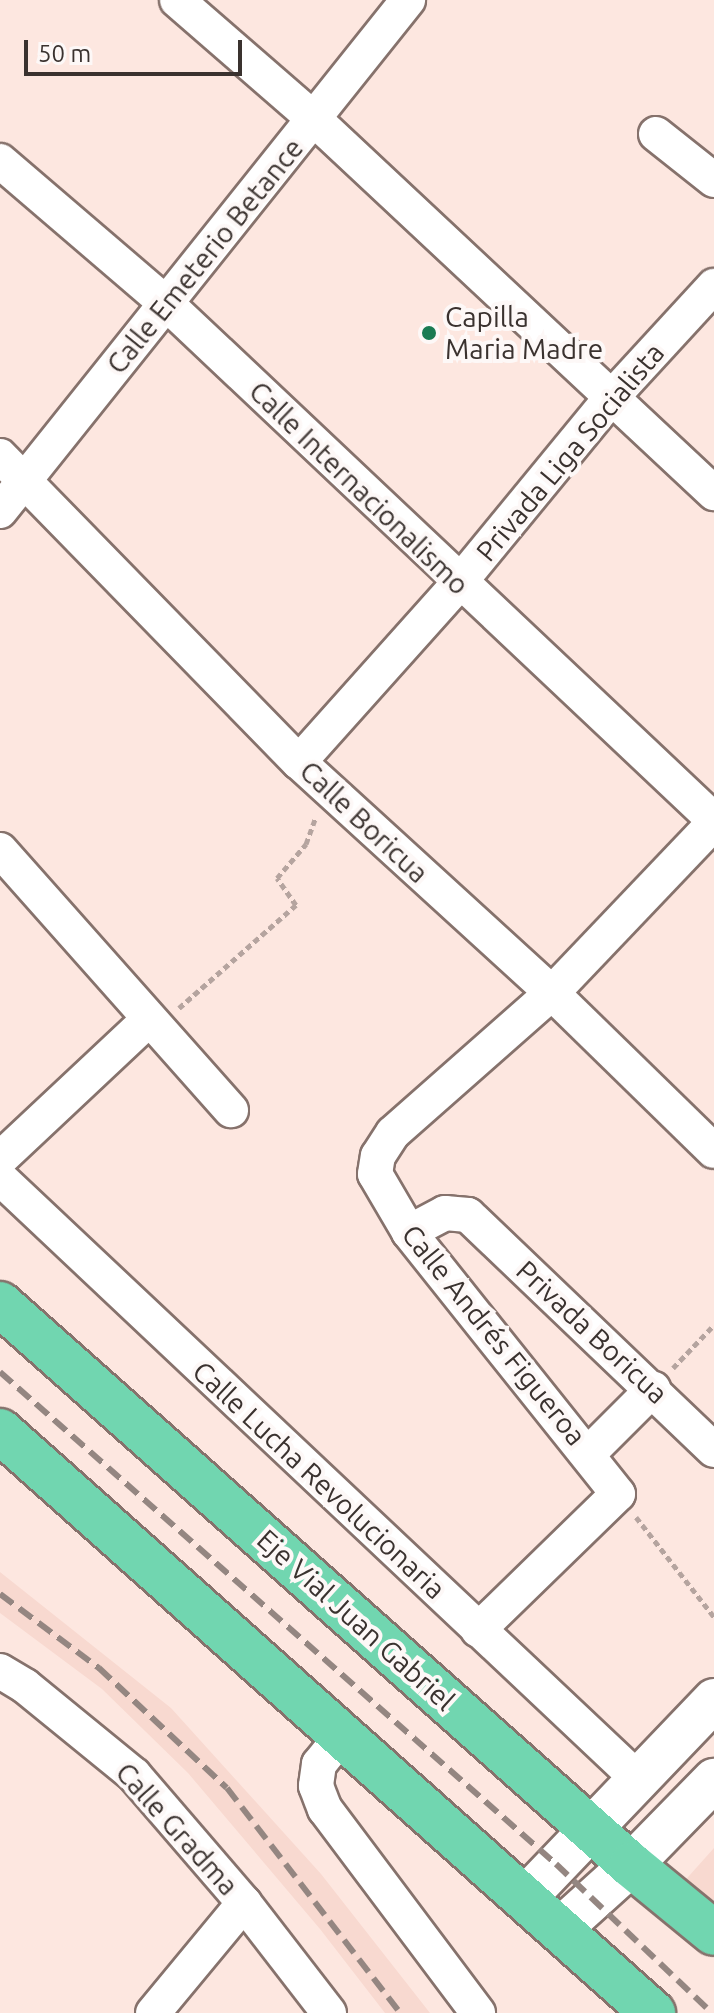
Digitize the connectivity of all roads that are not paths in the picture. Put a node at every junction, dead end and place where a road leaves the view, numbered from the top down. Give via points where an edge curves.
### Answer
1 (177, 0) edge
2 (408, 0) edge
3 (314, 119) junction
4 (656, 134) dead end
5 (0, 161) edge
6 (714, 180) edge
7 (714, 286) edge
8 (167, 304) junction
9 (612, 397) junction
10 (0, 456) edge
11 (26, 480) junction
12 (714, 493) edge
13 (0, 511) edge
14 (459, 583) junction
15 (299, 762) junction
16 (714, 821) edge
17 (0, 850) edge
18 (552, 993) junction
19 (148, 1020) junction
20 (231, 1110) dead end
21 (714, 1151) edge
22 (0, 1159) edge
23 (0, 1178) edge
24 (409, 1232) junction
25 (0, 1304) edge
26 (653, 1389) junction
27 (0, 1431) edge
28 (714, 1450) edge
29 (589, 1453) junction
30 (478, 1630) junction
31 (0, 1671) edge
32 (714, 1700) edge
33 (341, 1737) junction
34 (639, 1780) junction
35 (714, 1780) edge
36 (593, 1830) junction
37 (631, 1865) junction
38 (525, 1898) junction
39 (244, 1903) junction
40 (559, 1930) junction
41 (714, 1933) edge
42 (153, 2013) edge
43 (329, 2013) edge
44 (478, 2013) edge
45 (653, 2013) edge

1 - 3 street
2 - 3 street, Calle Emeterio Betance
3 - 8 street, Calle Emeterio Betance
3 - 9 street
4 - 6 street
5 - 8 street, Calle Internacionalismo
7 - 9 street, Privada Liga Socialista
8 - 11 street, Calle Emeterio Betance
8 - 14 street, Calle Internacionalismo
9 - 12 street
9 - 14 street, Privada Liga Socialista
10 - 11 street, Calle Boricua
11 - 13 street, Calle Emeterio Betance
11 - 15 street, Calle Boricua
14 - 15 street, Privada Liga Socialista
14 - 16 street, Calle Internacionalismo
15 - 18 street, Calle Boricua
16 - 18 street
17 - 19 street
18 - 21 street, Calle Boricua
18 - 24 street, Calle Andrés Figueroa via 393,1133 378,1156 375,1174
19 - 20 street
19 - 22 street
23 - 30 street, Calle Lucha Revolucionaria
24 - 26 street, Privada Boricua via 445,1213 468,1215
24 - 29 street, Calle Andrés Figueroa
25 - 36 main road, Eje Vial Juan Gabriel
26 - 28 street, Privada Boricua
26 - 29 street
27 - 33 main road
29 - 30 street, Calle Andrés Figueroa via 618,1494
30 - 34 street, Calle Lucha Revolucionaria
31 - 39 street, Calle Gradma via 134,1775
32 - 34 street
33 - 38 main road
33 - 44 street via 319,1764 316,1786 325,1809
34 - 36 street
35 - 37 street
36 - 37 main road, Eje Vial Juan Gabriel
36 - 38 street
37 - 40 street
37 - 41 main road, Eje Vial Juan Gabriel
38 - 40 main road
39 - 42 street
39 - 43 street, Calle Gradma
40 - 45 main road

